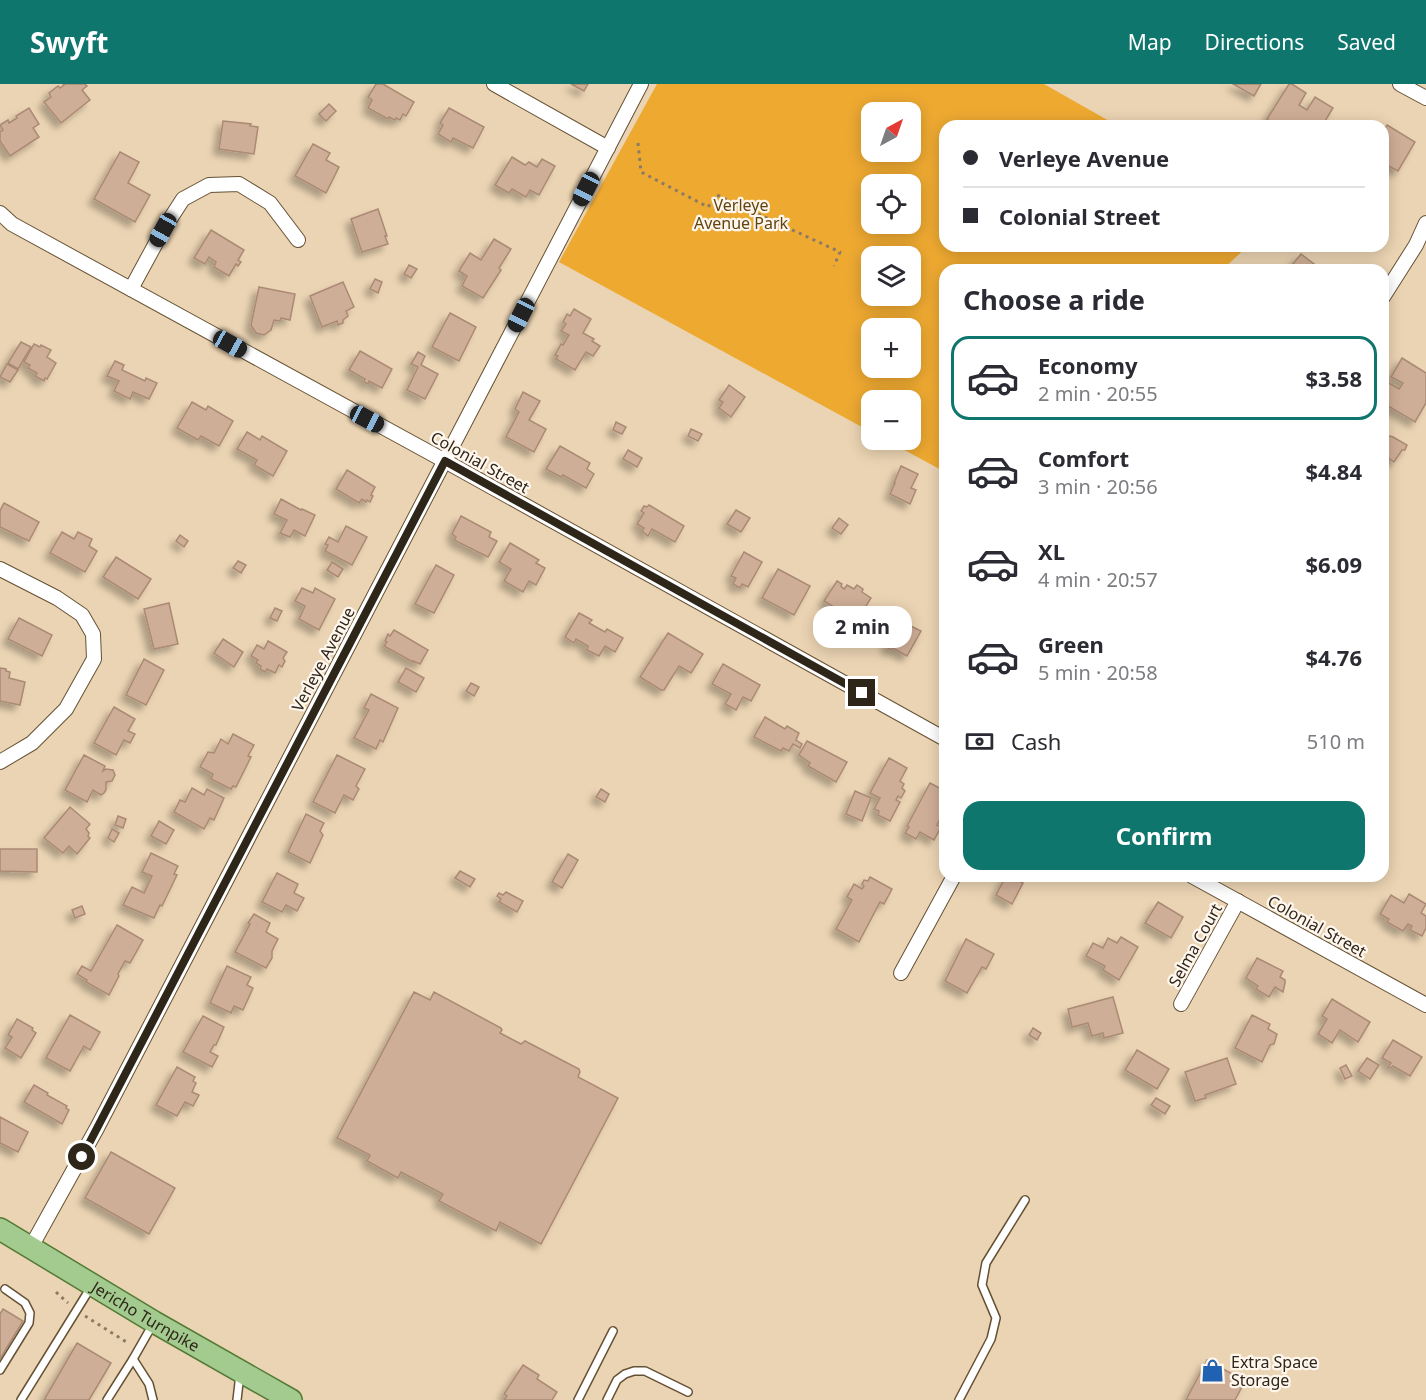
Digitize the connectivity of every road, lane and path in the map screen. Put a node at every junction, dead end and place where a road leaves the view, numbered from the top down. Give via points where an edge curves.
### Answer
1 (494, 84) edge
2 (641, 84) edge
3 (1400, 84) edge
4 (1426, 98) edge
5 (638, 143) dead end
6 (608, 147) junction
7 (0, 213) edge
8 (1426, 223) edge
9 (298, 240) dead end
10 (834, 267) dead end
11 (1389, 288) edge
12 (131, 289) junction
13 (445, 461) junction
14 (0, 569) edge
15 (939, 736) edge
16 (0, 762) edge
17 (951, 882) edge
18 (1203, 882) edge
19 (1238, 902) junction
20 (901, 972) dead end
21 (1181, 1004) dead end
22 (1426, 1005) edge
23 (1025, 1200) dead end
24 (0, 1229) edge
25 (31, 1247) junction
26 (92, 1284) junction
27 (5, 1289) dead end
28 (56, 1292) dead end
29 (76, 1311) junction
30 (154, 1322) junction
31 (613, 1331) dead end
32 (128, 1343) dead end
33 (133, 1359) junction
34 (0, 1370) edge
35 (240, 1372) junction
36 (688, 1392) dead end
37 (281, 1397) edge
38 (21, 1400) edge
39 (107, 1400) edge
40 (153, 1400) edge
41 (237, 1400) edge
42 (578, 1400) edge
43 (606, 1400) edge
44 (959, 1400) edge

1 - 6 street
2 - 6 street, Verleye Avenue
3 - 4 street
5 - 10 path via 641,172 708,207 717,195 840,252
6 - 13 street, Verleye Avenue
7 - 12 street, Colonial Street via 12,224
8 - 11 street
9 - 12 street via 270,203 239,184 209,185 183,199
12 - 13 street, Colonial Street
13 - 15 street, Colonial Street
13 - 25 street, Verleye Avenue
14 - 16 street via 82,615 93,634 94,659 66,709 32,743
17 - 20 street
18 - 19 street, Colonial Street
19 - 21 street, Selma Court
19 - 22 street, Colonial Street
23 - 44 lane via 986,1263 982,1285 996,1318 991,1339
24 - 25 main road, Jericho Turnpike
25 - 26 main road, Jericho Turnpike
26 - 29 lane
26 - 30 main road, Jericho Turnpike
27 - 34 lane via 25,1303 30,1313
28 - 29 path
29 - 32 path
29 - 38 lane
30 - 33 lane
30 - 35 main road, Jericho Turnpike
31 - 42 lane
33 - 39 lane
33 - 40 lane via 149,1384
35 - 37 main road, Jericho Turnpike
35 - 41 lane
36 - 43 lane via 645,1371 634,1371 617,1380

